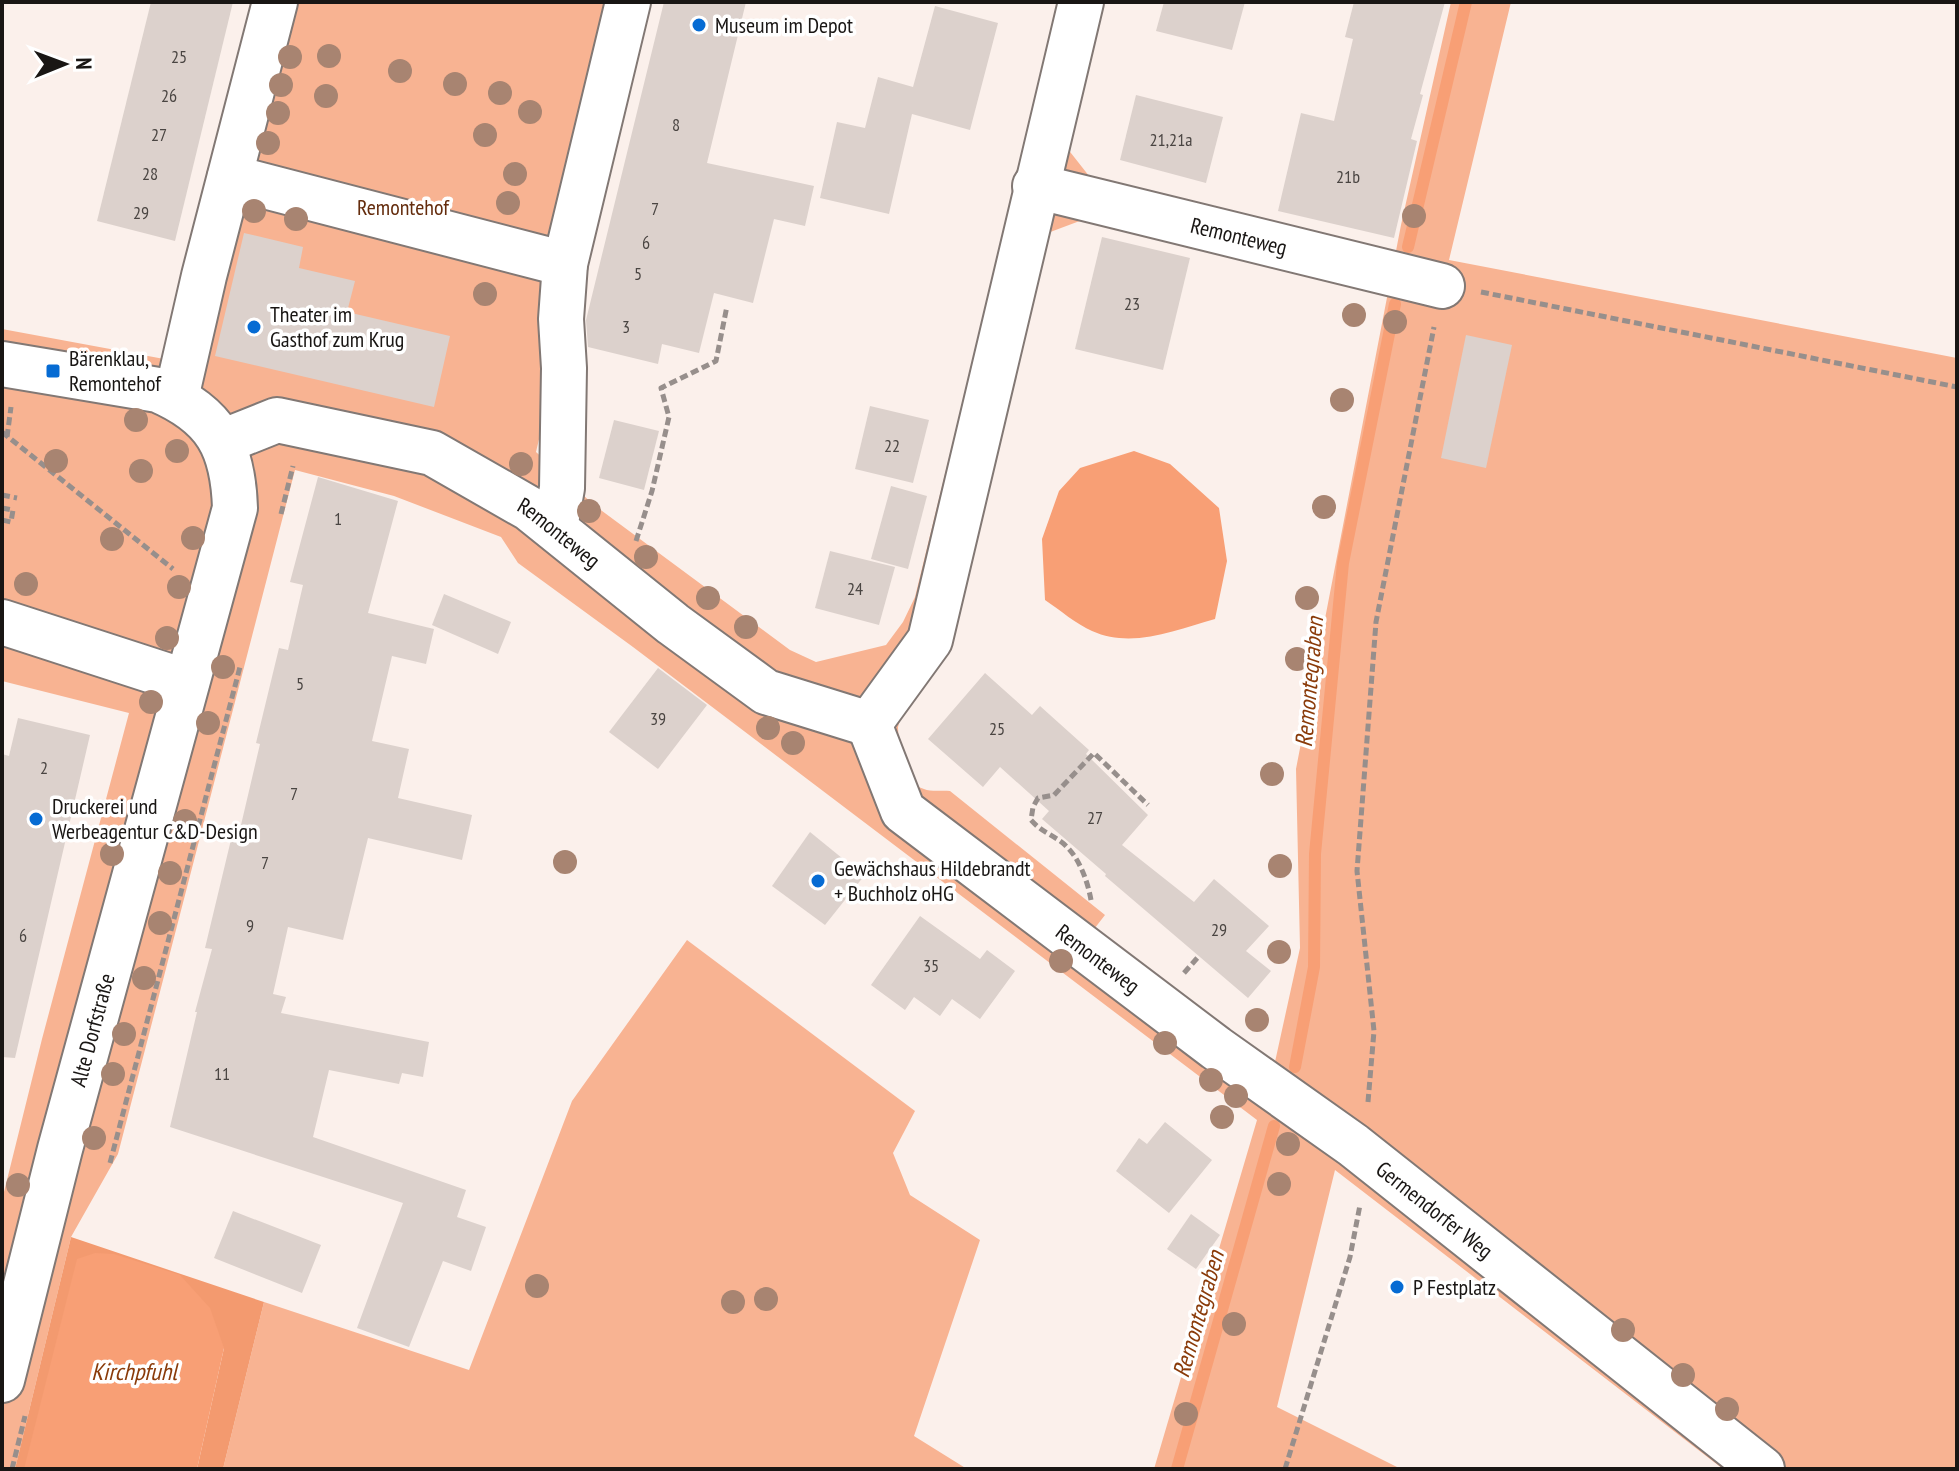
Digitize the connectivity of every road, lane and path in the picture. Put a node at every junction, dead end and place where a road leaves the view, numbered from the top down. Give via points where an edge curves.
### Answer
1 (275, 2) edge
2 (628, 2) edge
3 (1081, 2) edge
4 (230, 177) junction
5 (1035, 186) junction
6 (565, 264) junction
7 (1442, 286) junction
8 (727, 306) dead end
9 (2, 364) edge
10 (1957, 387) edge
11 (176, 398) junction
12 (304, 426) junction
13 (2, 432) edge
14 (222, 442) junction
15 (2, 495) edge
16 (17, 498) dead end
17 (2, 508) edge
18 (2, 520) edge
19 (555, 528) junction
20 (277, 529) dead end
21 (614, 575) junction
22 (170, 584) dead end
23 (2, 622) edge
24 (242, 660) dead end
25 (187, 682) junction
26 (869, 724) junction
27 (1148, 805) dead end
28 (1092, 905) dead end
29 (1216, 1048) joint
30 (1353, 1145) junction
31 (110, 1163) dead end
32 (2, 1380) edge
33 (1285, 1469) edge
34 (1762, 1469) edge

1 - 4 street
2 - 6 street
3 - 5 street
4 - 6 street
4 - 11 street
5 - 7 street, Remonteweg
5 - 26 street via 930,640
6 - 19 street via 562,488
7 - 10 path
7 - 30 path via 1376,622 1357,871 1374,1031 1369,1096
8 - 21 path via 716,361 661,388 669,417 652,491 638,538
9 - 11 street, Alte Dorfstraße via 158,390
11 - 14 street, Alte Dorfstraße via 205,419
12 - 14 street, Remonteweg via 277,420
12 - 19 street, Remonteweg via 432,453
12 - 20 path
13 - 22 path via 174,570
14 - 25 street, Alte Dorfstraße via 234,473 235,508
15 - 16 path
17 - 18 path via 13,510 11,522
19 - 21 street, Remonteweg
21 - 26 street, Remonteweg via 766,692
23 - 25 street
24 - 31 path
25 - 32 street, Alte Dorfstraße
26 - 29 street, Remonteweg via 903,811
27 - 28 path via 1094,753 1054,795 1038,798 1031,820 1074,851 1087,876
29 - 30 street, Germendorfer Weg
30 - 33 path via 1360,1202 1350,1257
30 - 34 street, Germendorfer Weg

